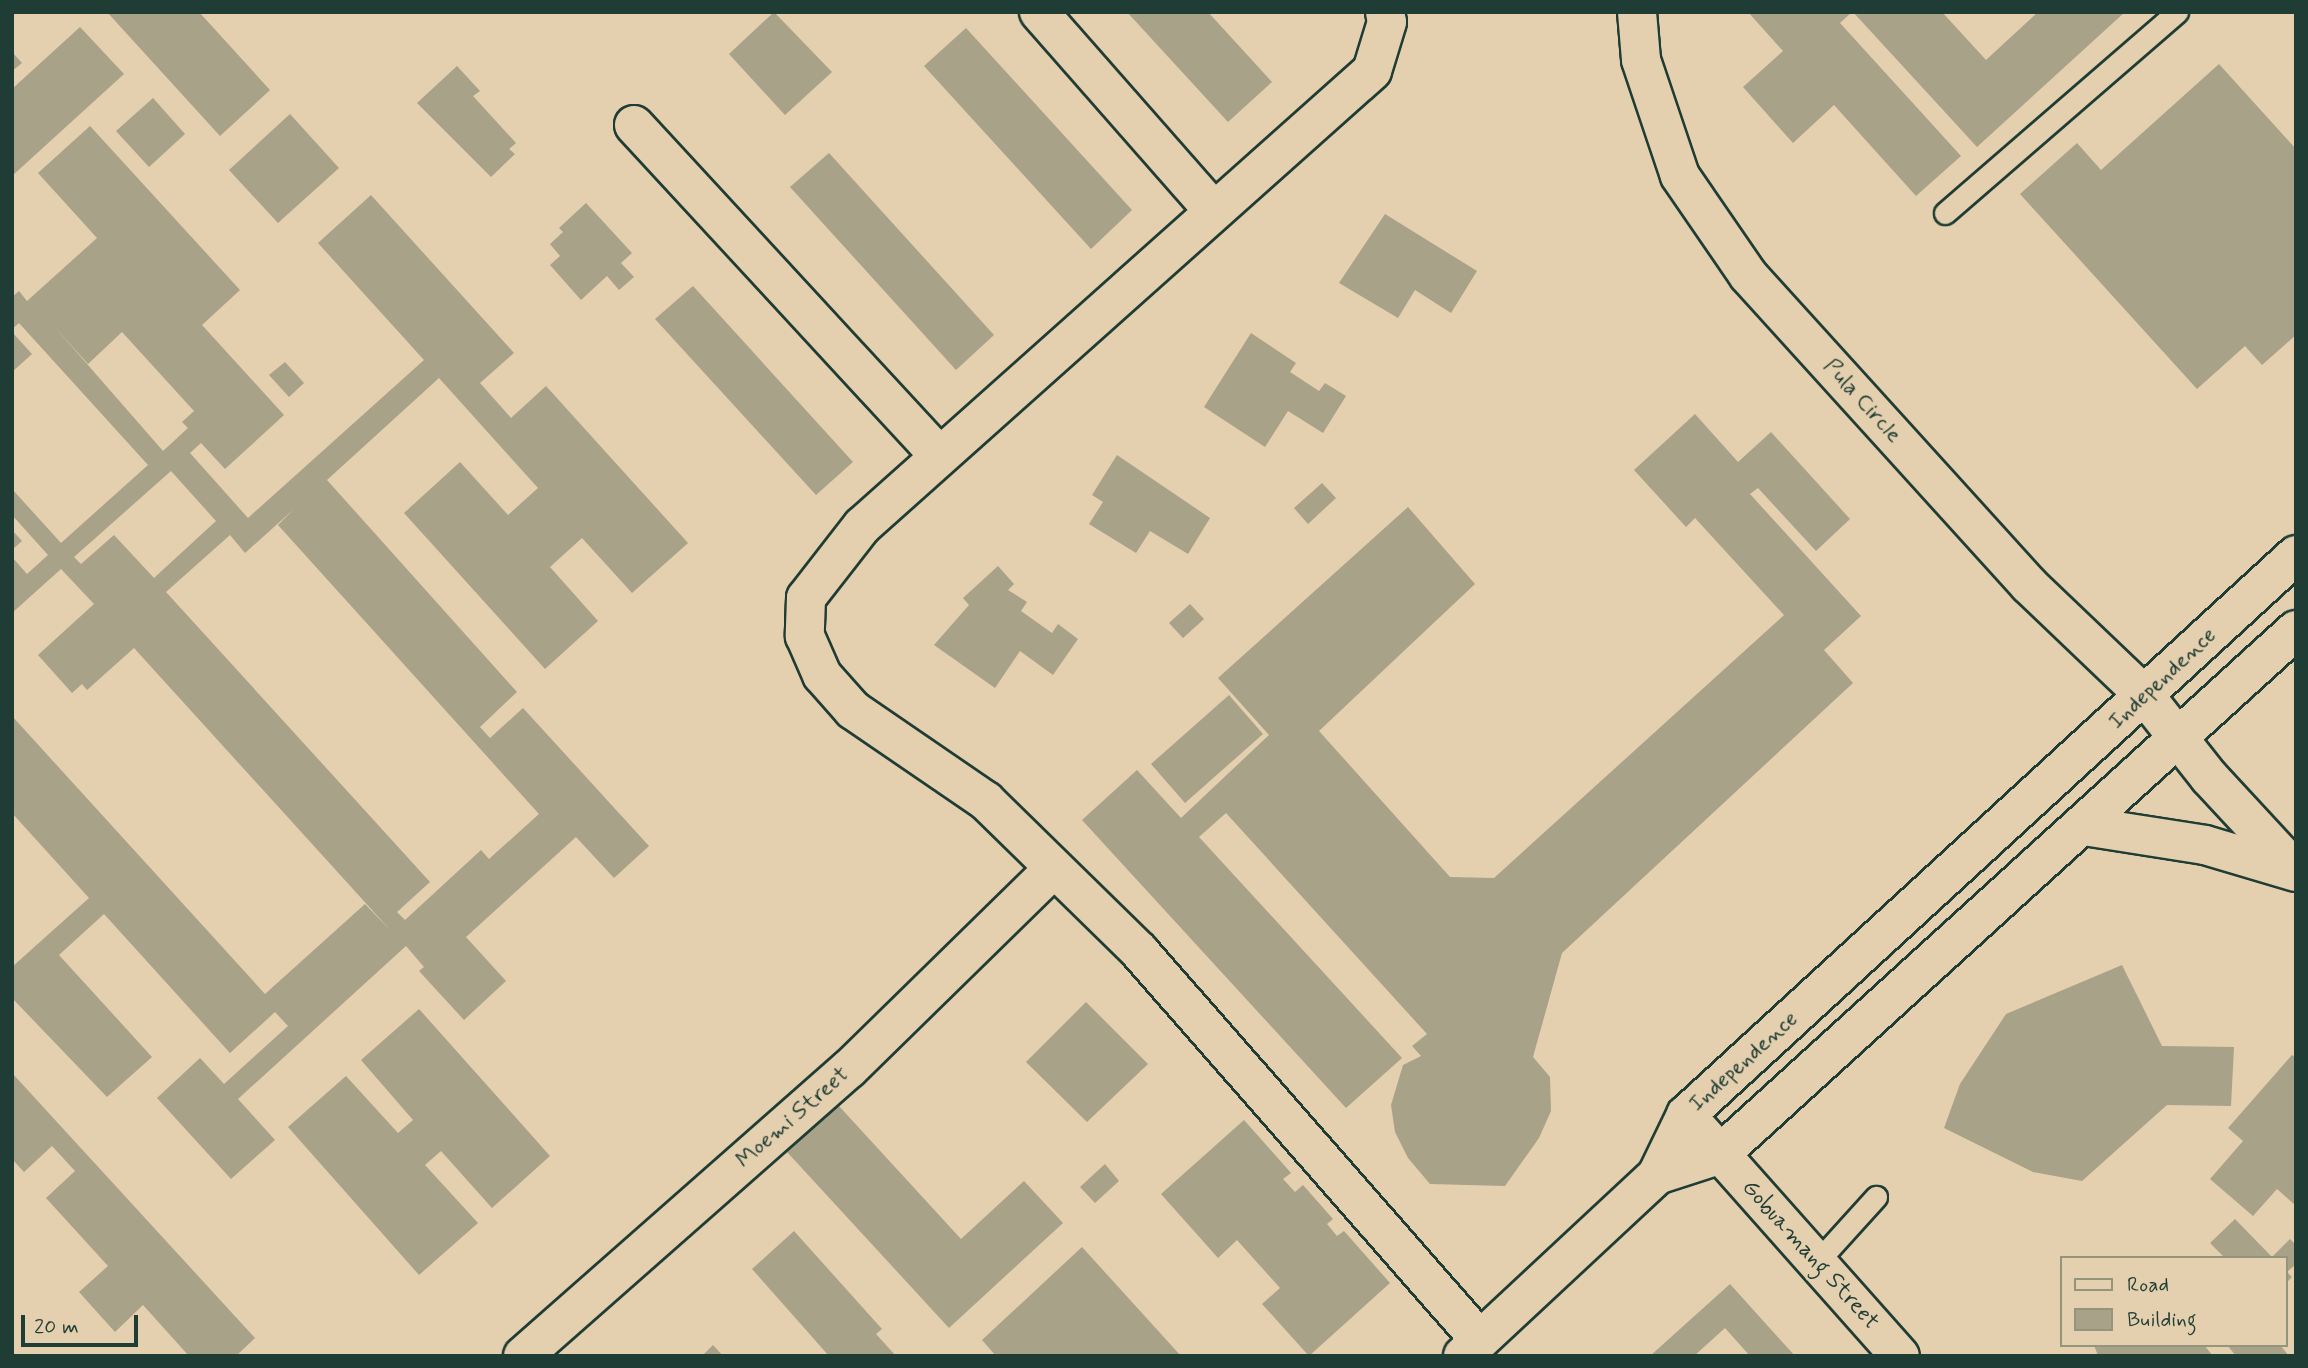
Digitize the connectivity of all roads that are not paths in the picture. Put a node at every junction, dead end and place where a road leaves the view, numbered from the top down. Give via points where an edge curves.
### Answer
1 (1039, 12) edge
2 (1385, 12) edge
3 (1637, 12) edge
4 (2177, 12) edge
5 (634, 125) dead end
6 (1213, 210) junction
7 (1945, 214) dead end
8 (939, 455) junction
9 (2296, 555) edge
10 (2296, 630) edge
11 (2145, 696) junction
12 (2178, 736) junction
13 (2084, 826) junction
14 (1052, 870) junction
15 (2296, 871) edge
16 (1686, 1115) junction
17 (1719, 1154) junction
18 (1657, 1175) junction
19 (1876, 1197) dead end
20 (1817, 1262) junction
21 (1471, 1348) edge
22 (523, 1356) edge
23 (1900, 1356) edge

1 - 6 street
2 - 6 street via 1387,22 1372,71
3 - 11 street, Pula Circle via 1641,60 1681,176 1748,275 2029,584
4 - 7 lane
5 - 8 street
6 - 8 street
8 - 14 street via 862,526 806,598 805,636 822,675 853,710 986,801
9 - 11 street, Independence
10 - 12 street
11 - 12 street, Pula Circle
11 - 16 street, Independence
12 - 13 street
12 - 15 street, Pula Circle via 2209,777
13 - 15 street via 2205,845
13 - 17 street
14 - 21 street via 1139,951
14 - 22 street, Moemi Street via 849,1069
16 - 17 street, Gobuamang Street
16 - 18 street, Independence
17 - 18 street
17 - 20 street, Gobuamang Street
18 - 21 street
19 - 20 lane
20 - 23 street, Gobuamang Street

